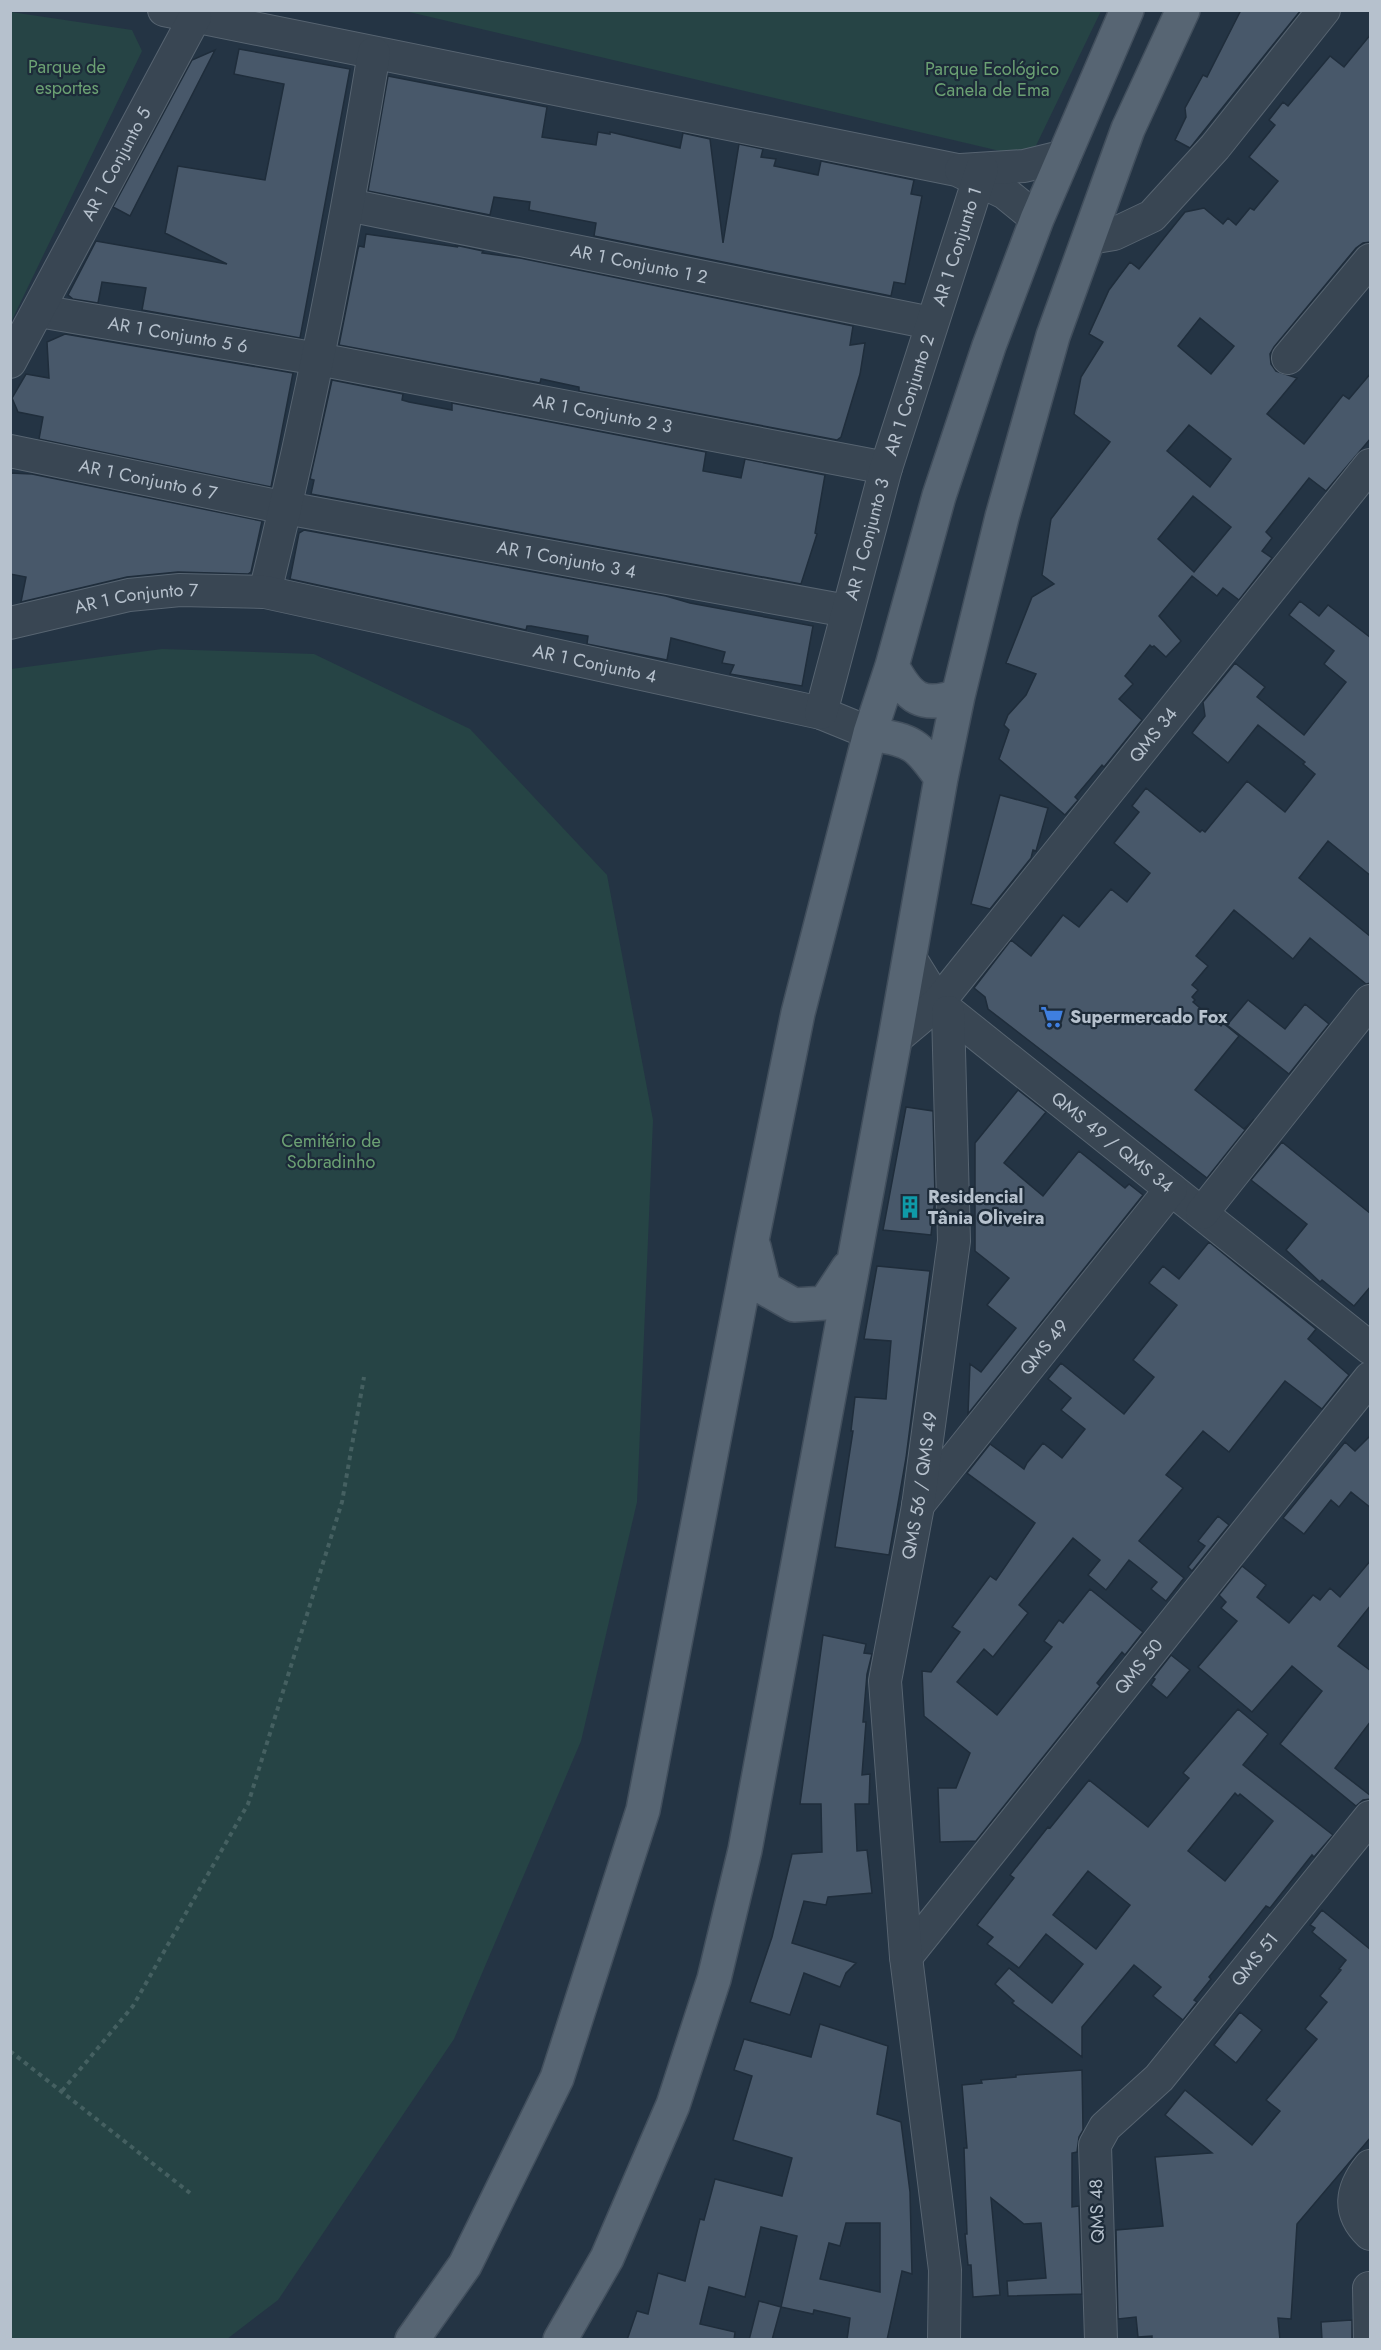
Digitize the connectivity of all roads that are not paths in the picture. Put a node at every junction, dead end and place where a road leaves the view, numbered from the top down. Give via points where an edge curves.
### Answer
1 (164, 10) edge
2 (1127, 10) edge
3 (1183, 10) edge
4 (1324, 10) edge
5 (195, 17) junction
6 (374, 53) junction
7 (1065, 156) junction
8 (972, 173) junction
9 (348, 205) junction
10 (1037, 219) junction
11 (1090, 238) junction
12 (1371, 260) edge
13 (39, 311) junction
14 (931, 323) junction
15 (1288, 358) dead end
16 (318, 359) junction
17 (10, 362) edge
18 (10, 451) edge
19 (1371, 465) edge
20 (886, 468) junction
21 (286, 508) junction
22 (265, 592) junction
23 (847, 611) junction
24 (10, 623) edge
25 (892, 666) junction
26 (958, 696) junction
27 (821, 713) junction
28 (870, 733) junction
29 (941, 778) junction
30 (910, 958) junction
31 (1371, 1001) edge
32 (943, 1007) junction
33 (895, 1039) junction
34 (1171, 1189) junction
35 (1202, 1213) junction
36 (752, 1240) junction
37 (855, 1258) junction
38 (1371, 1348) edge
39 (1371, 1378) edge
40 (918, 1506) junction
41 (1371, 1818) edge
42 (906, 1957) junction
43 (1136, 2100) joint
44 (1371, 2166) edge
45 (1371, 2234) edge
46 (1370, 2288) edge
47 (412, 2340) edge
48 (560, 2340) edge
49 (944, 2340) edge
50 (1101, 2340) edge
51 (1370, 2340) edge

1 - 5 street
2 - 7 main road
3 - 11 main road via 1128,129
4 - 11 street via 1215,147 1152,216 1114,234
5 - 6 street
5 - 13 street, AR 1 Conjunto 5
6 - 8 street
6 - 9 street
7 - 8 street
7 - 10 main road
8 - 10 street
8 - 14 street, AR 1 Conjunto 1
9 - 14 street, AR 1 Conjunto 1 2
9 - 16 street
10 - 25 main road via 939,496
11 - 26 main road via 1053,336 1002,517
12 - 15 street
13 - 16 street, AR 1 Conjunto 5 6
13 - 17 street, AR 1 Conjunto 5
14 - 20 street, AR 1 Conjunto 2
16 - 20 street, AR 1 Conjunto 2 3
16 - 21 street
18 - 21 street, AR 1 Conjunto 6 7
19 - 32 street, QMS 34
20 - 23 street, AR 1 Conjunto 3
21 - 22 street
21 - 23 street, AR 1 Conjunto 3 4
22 - 24 street, AR 1 Conjunto 7 via 180,590 129,595
22 - 27 street, AR 1 Conjunto 4
23 - 27 street
25 - 26 main road via 904,689 918,698 929,702
25 - 28 main road
26 - 29 main road
27 - 28 street, AR 1 Conjunto 4
28 - 29 main road via 906,741 924,753
28 - 36 main road via 798,1013
29 - 30 main road
30 - 32 street
30 - 33 main road
31 - 35 street
32 - 33 street, QMS 34
32 - 34 street, QMS 49 / QMS 34
32 - 40 street, QMS 56 / QMS 49 via 954,1241
33 - 37 main road
34 - 35 street, QMS 49 / QMS 34
34 - 40 street, QMS 49
35 - 38 street, QMS 49 / QMS 34
36 - 37 main road via 764,1288 794,1305 825,1303
36 - 47 main road via 643,1810 557,2078 465,2265
37 - 48 main road via 745,1850 714,1979 673,2105 607,2258
39 - 42 street, QMS 50
40 - 42 street, QMS 56 / QMS 49 via 885,1681
41 - 43 street, QMS 51 via 1159,2078
42 - 49 street, QMS 56 / QMS 49 via 945,2270
43 - 50 street, QMS 48 via 1105,2127 1095,2145
44 - 45 street via 1355,2189 1354,2207 1363,2227
46 - 51 street

